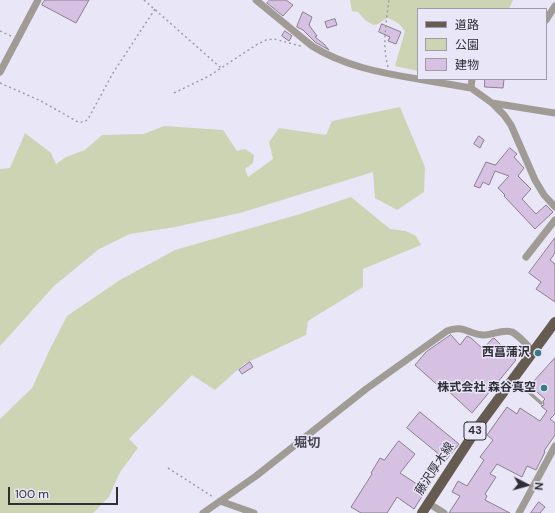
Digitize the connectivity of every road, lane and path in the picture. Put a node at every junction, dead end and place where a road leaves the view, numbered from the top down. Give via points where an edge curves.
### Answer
1 (38, 0) edge
2 (144, 0) edge
3 (256, 0) edge
4 (389, 0) edge
5 (555, 6) edge
6 (154, 9) junction
7 (547, 18) edge
8 (0, 31) edge
9 (17, 37) junction
10 (312, 46) junction
11 (221, 68) junction
12 (389, 69) dead end
13 (0, 72) edge
14 (417, 79) edge
15 (424, 80) edge
16 (472, 80) edge
17 (0, 83) edge
18 (471, 88) junction
19 (174, 93) dead end
20 (492, 103) junction
21 (555, 113) edge
22 (555, 207) edge
23 (555, 220) edge
24 (526, 256) dead end
25 (555, 322) edge
26 (533, 352) junction
27 (513, 379) junction
28 (541, 403) dead end
29 (555, 446) edge
30 (168, 468) dead end
31 (220, 501) junction
32 (428, 503) junction
33 (204, 513) edge
34 (254, 513) edge
35 (422, 513) edge
36 (444, 513) edge
37 (519, 513) edge

1 - 9 street
2 - 6 path
3 - 10 street
4 - 12 path via 384,43
5 - 7 street
6 - 11 path
6 - 17 path via 113,73 88,120 84,122 78,122 41,101
8 - 9 path
9 - 13 street
10 - 11 path via 310,48 274,39 266,40
10 - 14 street via 340,61 365,70
11 - 19 path
15 - 18 street
16 - 18 street
18 - 20 street
20 - 21 street
20 - 22 street via 511,125 535,180
23 - 24 street
25 - 26 main road, 藤沢厚木線 / 43
26 - 27 main road, 藤沢厚木線 / 43
26 - 31 street via 511,332 486,335 458,328 447,331 366,389 256,476
27 - 28 lane
27 - 32 main road, 藤沢厚木線 / 43
29 - 37 street
30 - 31 path
31 - 33 street
31 - 34 street
32 - 35 main road, 藤沢厚木線 / 43
32 - 36 street

